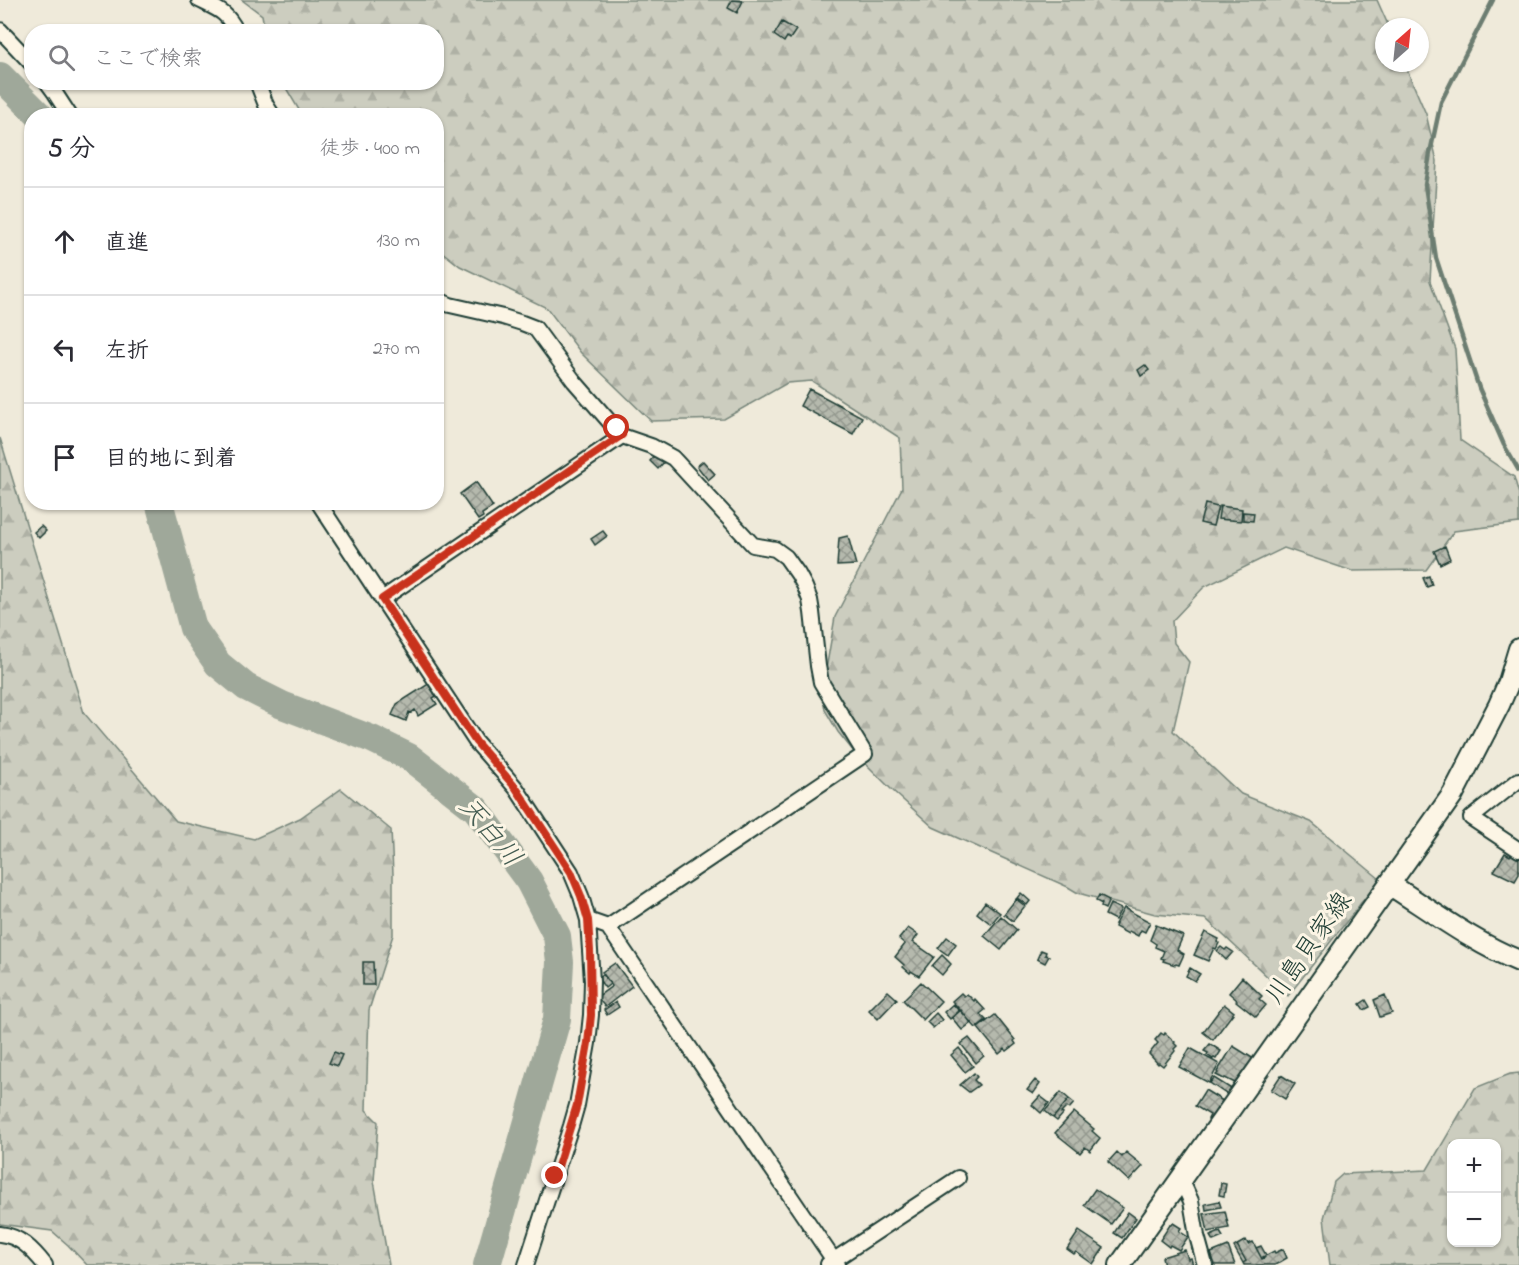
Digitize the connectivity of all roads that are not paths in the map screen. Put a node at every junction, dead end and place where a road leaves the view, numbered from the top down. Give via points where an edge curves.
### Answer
1 (199, 0) edge
2 (233, 24) edge
3 (0, 30) edge
4 (24, 56) edge
5 (53, 90) edge
6 (260, 90) edge
7 (65, 108) edge
8 (268, 108) edge
9 (444, 302) edge
10 (622, 435) junction
11 (323, 510) edge
12 (382, 599) junction
13 (1519, 649) edge
14 (1519, 780) edge
15 (1519, 850) edge
16 (1389, 884) junction
17 (588, 920) junction
18 (608, 927) junction
19 (1519, 961) edge
20 (958, 1178) dead end
21 (1181, 1179) junction
22 (0, 1234) edge
23 (832, 1263) edge
24 (45, 1265) edge
25 (526, 1265) edge
26 (1119, 1265) edge
27 (1205, 1265) edge

1 - 2 street via 225,14
3 - 4 street
5 - 7 street
6 - 8 street
9 - 10 street via 534,328
10 - 12 street
10 - 18 street via 673,458 753,545 775,549 786,557 810,600 821,682 865,754
11 - 12 street
12 - 17 street via 476,742 516,788 553,843 571,872
13 - 16 main road, 川島貝家線 via 1499,705 1453,794
14 - 15 street via 1471,818
16 - 19 main road
16 - 21 main road, 川島貝家線
17 - 18 street
17 - 25 street via 591,1015 587,1052 571,1126
18 - 23 street
20 - 23 street
21 - 26 main road, 川島貝家線
21 - 27 street via 1191,1201
22 - 24 street via 33,1249

